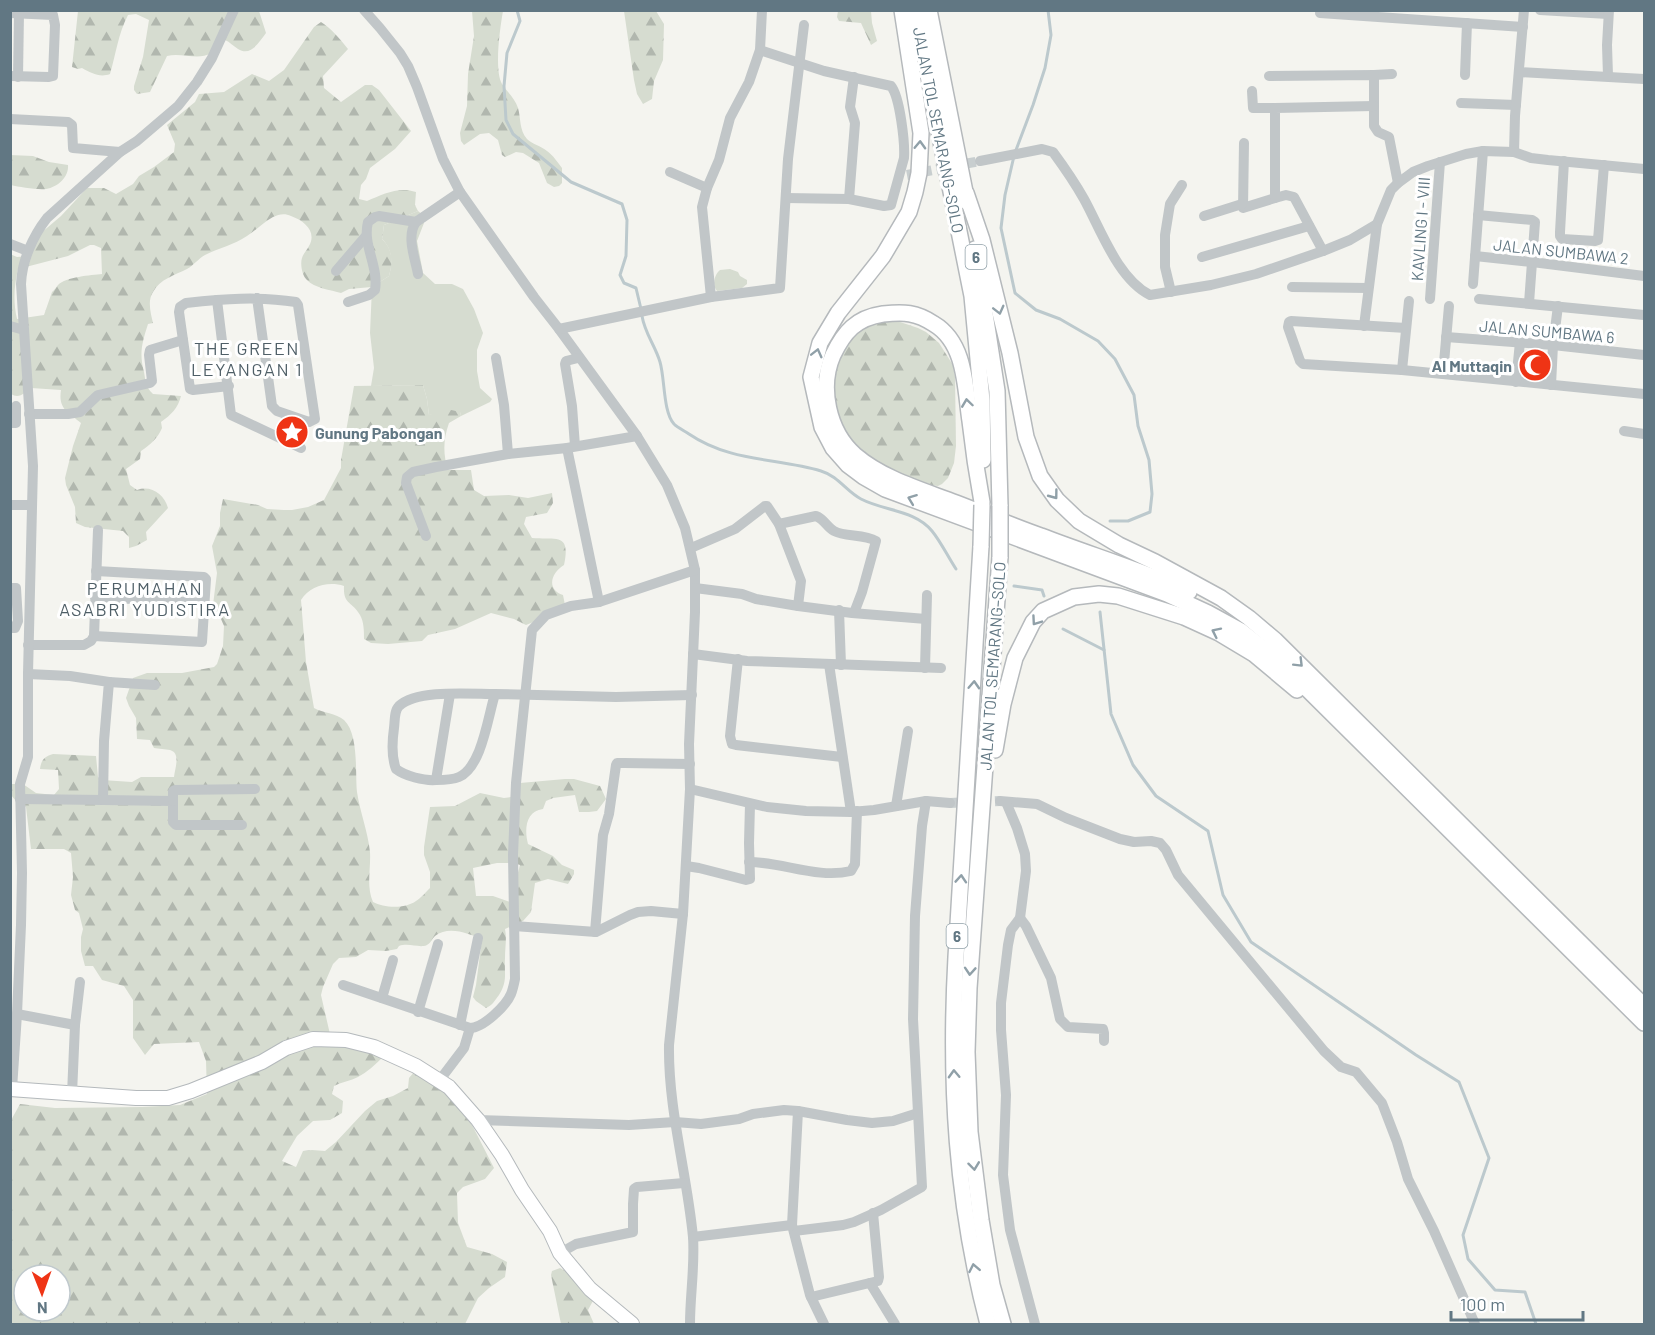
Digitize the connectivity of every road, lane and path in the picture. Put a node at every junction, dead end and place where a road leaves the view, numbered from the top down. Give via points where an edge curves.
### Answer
1 (234, 10) edge
2 (364, 10) edge
3 (762, 10) edge
4 (902, 10) edge
5 (916, 10) edge
6 (929, 10) edge
7 (1524, 10) edge
8 (1540, 10) edge
9 (1586, 12) edge
10 (1609, 12) edge
11 (15, 13) edge
12 (1320, 13) dead end
13 (1373, 14) edge
14 (1415, 15) edge
15 (1467, 23) junction
16 (804, 25) dead end
17 (1523, 27) junction
18 (760, 51) junction
19 (799, 62) junction
20 (1519, 72) junction
21 (1392, 74) dead end
22 (1374, 75) junction
23 (1465, 75) dead end
24 (14, 76) edge
25 (1269, 76) dead end
26 (1608, 76) junction
27 (854, 77) junction
28 (1644, 79) edge
29 (1252, 91) dead end
30 (1461, 103) dead end
31 (1516, 105) junction
32 (1374, 106) junction
33 (1275, 108) junction
34 (10, 119) edge
35 (1244, 143) dead end
36 (1483, 151) junction
37 (120, 152) junction
38 (1514, 152) junction
39 (980, 161) tunnel mouth
40 (1564, 161) junction
41 (1440, 162) junction
42 (1604, 165) junction
43 (1644, 169) edge
44 (670, 172) dead end
45 (1398, 183) junction
46 (1182, 185) dead end
47 (707, 189) junction
48 (460, 192) junction
49 (966, 193) junction
50 (786, 198) junction
51 (1275, 198) junction
52 (849, 199) junction
53 (1242, 204) junction
54 (1478, 215) junction
55 (1204, 216) dead end
56 (416, 222) junction
57 (1377, 224) junction
58 (1309, 226) junction
59 (366, 236) junction
60 (10, 244) edge
61 (28, 251) junction
62 (1323, 251) junction
63 (1475, 256) junction
64 (1202, 257) dead end
65 (1533, 261) junction
66 (336, 271) dead end
67 (418, 274) dead end
68 (1644, 276) edge
69 (1473, 284) dead end
70 (1292, 287) dead end
71 (1368, 288) junction
72 (1171, 292) junction
73 (711, 297) junction
74 (257, 298) junction
75 (1430, 299) dead end
76 (1479, 299) dead end
77 (217, 300) junction
78 (348, 302) dead end
79 (1409, 302) dead end
80 (1529, 303) junction
81 (1449, 306) dead end
82 (1558, 306) junction
83 (1644, 315) edge
84 (10, 326) edge
85 (1364, 326) junction
86 (1406, 328) junction
87 (559, 329) junction
88 (24, 330) junction
89 (1446, 337) junction
90 (183, 340) junction
91 (1520, 342) junction
92 (1553, 345) junction
93 (1644, 355) edge
94 (496, 357) dead end
95 (578, 358) junction
96 (1402, 370) junction
97 (1443, 374) junction
98 (1516, 382) junction
99 (1551, 385) junction
100 (229, 387) junction
101 (1644, 394) edge
102 (16, 406) dead end
103 (29, 414) junction
104 (10, 423) edge
105 (1624, 431) dead end
106 (1644, 434) edge
107 (637, 436) junction
108 (571, 447) junction
109 (301, 448) dead end
110 (508, 453) junction
111 (982, 503) junction
112 (10, 505) edge
113 (31, 505) junction
114 (779, 524) junction
115 (98, 530) dead end
116 (426, 536) dead end
117 (691, 548) junction
118 (695, 570) junction
119 (96, 571) junction
120 (10, 588) edge
121 (695, 588) junction
122 (927, 595) dead end
123 (95, 597) junction
124 (599, 602) junction
125 (205, 603) junction
126 (798, 606) junction
127 (839, 610) junction
128 (854, 613) junction
129 (926, 619) junction
130 (10, 628) edge
131 (94, 636) junction
132 (1275, 640) junction
133 (28, 645) junction
134 (693, 654) junction
135 (738, 659) junction
136 (829, 664) junction
137 (841, 665) junction
138 (925, 668) junction
139 (942, 668) dead end
140 (28, 674) junction
141 (109, 682) junction
142 (155, 685) dead end
143 (450, 694) junction
144 (495, 694) junction
145 (526, 694) junction
146 (692, 694) junction
147 (1347, 728) junction
148 (908, 731) dead end
149 (842, 757) junction
150 (690, 764) junction
151 (436, 780) junction
152 (255, 789) dead end
153 (690, 789) junction
154 (20, 799) junction
155 (103, 800) junction
156 (173, 801) junction
157 (926, 801) junction
158 (950, 803) tunnel mouth
159 (750, 804) junction
160 (896, 806) junction
161 (854, 812) junction
162 (242, 825) dead end
163 (16, 847) edge
164 (979, 847) junction
165 (749, 862) junction
166 (686, 866) junction
167 (16, 883) edge
168 (683, 914) junction
169 (1020, 918) junction
170 (514, 926) junction
171 (595, 932) junction
172 (478, 938) dead end
173 (15, 944) edge
174 (438, 944) dead end
175 (393, 960) dead end
176 (80, 982) dead end
177 (343, 985) dead end
178 (382, 998) junction
179 (1644, 1006) edge
180 (418, 1012) junction
181 (15, 1019) edge
182 (1644, 1023) edge
183 (75, 1025) junction
184 (465, 1027) junction
185 (1104, 1041) dead end
186 (439, 1081) junction
187 (11, 1089) edge
188 (72, 1094) junction
189 (798, 1110) junction
190 (918, 1113) junction
191 (478, 1120) junction
192 (675, 1122) junction
193 (684, 1182) junction
194 (873, 1213) junction
195 (793, 1228) junction
196 (693, 1237) junction
197 (560, 1253) junction
198 (870, 1283) junction
199 (811, 1297) junction
200 (633, 1324) edge
201 (690, 1324) edge
202 (824, 1324) edge
203 (895, 1324) edge
204 (988, 1324) edge
205 (1003, 1324) edge
206 (1035, 1324) edge
207 (1475, 1324) edge

1 - 37 street via 212,58 187,96 167,117
2 - 48 street via 408,66 443,159
3 - 18 street
147 -> 4 highway via 1280,662 1241,631 1157,591 885,489 848,465 834,448 822,427 811,377 820,343 909,212 919,173 921,133
5 - 111 highway, JALAN TOL SEMARANG–SOLO / 6 via 972,296 982,401
6 - 49 highway, JALAN TOL SEMARANG–SOLO / 6
7 - 17 street
8 - 9 street
9 - 10 street
10 - 26 street
11 - 24 street
11 - 24 street via 53,15 55,25 53,76
12 - 13 street
13 - 14 street
14 - 15 street
15 - 17 street
15 - 23 street
16 - 19 street
17 - 20 street
18 - 19 street
18 - 47 street via 730,118
19 - 27 street
19 - 50 street
20 - 26 street
20 - 31 street
21 - 22 street
22 - 25 street
22 - 32 street
26 - 28 street
27 - 52 street
27 - 52 street via 894,89 904,150 903,176 891,205
29 - 33 street via 1253,108
30 - 31 street
31 - 38 street
32 - 33 street
32 - 45 street via 1374,126 1389,137
33 - 51 street
34 - 37 street via 68,122 72,125 73,148
35 - 53 street
36 - 38 street
36 - 41 street
36 - 54 street
37 - 61 street via 47,218
38 - 40 street
39 - 72 street via 1042,149 1053,152 1083,197 1118,266 1150,296
40 - 42 street
40 - 42 street via 1562,239 1598,240
41 - 45 street via 1413,172
41 - 75 street, KAVLING I - VIII
42 - 43 street
44 - 47 street
45 - 57 street via 1391,190
46 - 72 street via 1170,204 1165,235 1165,267
47 - 73 street via 702,216
48 - 56 street
48 - 87 street
49 -> 132 highway via 1010,353 1026,437 1040,476 1079,521 1221,598
49 - 164 highway, JALAN TOL SEMARANG–SOLO / 6, bridge via 997,391 1000,506 1000,557
50 - 52 street
50 - 73 street via 780,288
51 - 53 street via 1244,208
51 - 58 street via 1294,197
53 - 55 street
54 - 63 street
54 - 65 street via 1534,221
56 - 59 street via 375,217 368,222
56 - 67 street via 411,231
57 - 62 street
57 - 71 street
58 - 62 street
58 - 64 street
59 - 66 street
59 - 78 street via 375,290 369,296
60 - 61 street
61 - 88 street via 21,273
62 - 72 street via 1256,274
63 - 65 street, JALAN SUMBAWA 2
63 - 69 street
65 - 68 street, JALAN SUMBAWA 2
65 - 80 street
70 - 71 street
71 - 85 street
73 - 87 street
74 - 74 street via 272,406 312,422 315,415 298,303
74 - 77 street
76 - 80 street
77 - 90 street via 180,307
77 - 100 street
79 - 86 street
80 - 82 street
81 - 89 street
82 - 83 street
82 - 92 street
84 - 88 street
85 - 86 street
85 - 96 street via 1291,321 1288,327 1303,364
86 - 96 street
87 - 95 street
88 - 103 street
89 - 91 street, JALAN SUMBAWA 6
89 - 97 street
90 - 100 street via 190,389
90 - 103 street via 150,350 150,383 98,395 73,414
91 - 92 street, JALAN SUMBAWA 6
91 - 98 street
92 - 93 street, JALAN SUMBAWA 6
92 - 99 street
94 - 110 street
95 - 107 street
95 - 108 street via 564,364 572,406
96 - 97 street
97 - 98 street
98 - 99 street
99 - 101 street
100 - 109 street via 232,416
102 - 104 street via 16,423
103 - 113 street via 33,451
105 - 106 street
107 - 108 street
107 - 117 street via 667,485
108 - 110 street
108 - 124 street
110 - 116 street via 410,474 406,483
111 -> 132 highway via 963,368 955,343 942,328 923,316 902,312 860,321 838,343 830,362 826,396 841,437 862,461 902,482 1166,581 1218,605
204 -> 111 highway, JALAN TOL SEMARANG–SOLO / 6, bridge via 965,1221 955,1128 953,1058
112 - 113 street
113 - 133 street
114 - 117 street via 765,506 742,525
114 - 126 street via 801,581
114 - 128 street via 816,516 833,530 876,541
115 - 119 street
117 - 118 street
118 - 121 street
118 - 124 street
119 - 123 street
119 - 125 street via 205,577
120 - 130 street via 16,588 18,621 15,628
121 - 126 street
121 - 134 street
122 - 129 street
123 - 125 street
123 - 131 street
124 - 145 street via 546,615 532,630
125 - 131 street via 202,642
126 - 127 street
127 - 128 street
127 - 137 street
128 - 129 street
129 - 138 street
131 - 133 street via 87,644 78,646
132 -> 179 highway
133 - 140 street
134 - 135 street
134 - 146 street
135 - 136 street
135 - 149 street via 732,744
136 - 137 street
136 - 149 street
137 - 138 street
138 - 139 street
140 - 141 street
140 - 154 street via 28,757
141 - 142 street
141 - 155 street
143 - 144 street
143 - 151 street
143 - 151 street via 412,698 396,710 392,743 396,769 413,777
144 - 145 street
144 - 151 street via 481,747 468,770 459,777
145 - 146 street
145 - 170 street via 516,783
146 - 150 street
147 -> 164 highway via 1254,654 1219,633 1118,596 1074,597 1043,611 1015,658 1003,704
147 - 182 highway
148 - 160 street
149 - 161 street
150 - 153 street
150 - 171 street via 616,765 603,835
152 - 156 street via 174,790
153 - 159 street
153 - 166 street
154 - 155 street
154 - 163 street
155 - 156 street
156 - 162 street via 176,825
157 - 158 street
157 - 160 street
157 - 190 street via 915,916 913,1019
159 - 161 street via 787,810
159 - 165 street
160 - 161 street
161 - 165 street via 855,864 851,871 805,872 778,864
163 - 167 street
164 -> 205 highway, JALAN TOL SEMARANG–SOLO / 6 via 969,988 970,1132 992,1285
165 - 166 street via 751,877 746,880
166 - 168 street
167 - 173 street via 21,925
168 - 171 street via 644,911
168 - 192 street via 669,1045
169 - 185 street via 1051,978 1060,1019 1068,1027 1102,1029
169 - 206 street via 1011,930 1001,1004 1006,1095 1004,1175 1010,1230
169 - 207 street via 1025,854 1003,802 1037,804 1129,842 1160,843 1178,875 1324,1051 1341,1067 1356,1072 1382,1103 1408,1179
170 - 171 street
170 - 184 street via 515,979 511,996 475,1028
172 - 184 street
173 - 181 street
174 - 180 street
175 - 178 street
176 - 183 street
177 - 178 street
178 - 180 street
180 - 184 street
181 - 183 street
181 - 187 street
183 - 188 street
184 - 186 street via 464,1047
186 - 188 main road via 374,1047 346,1040 313,1039 168,1098
186 - 191 main road
187 - 188 main road
189 - 190 street via 872,1123
189 - 192 street via 701,1124
189 - 195 street
190 - 194 street via 922,1187
191 - 192 street via 629,1125
191 - 197 main road via 550,1231
192 - 193 street
193 - 196 street
193 - 197 street via 637,1187 633,1232 576,1244
194 - 195 street via 843,1225
194 - 198 street via 879,1277
195 - 196 street
195 - 199 street
196 - 201 street
197 - 200 main road via 590,1289
198 - 199 street
198 - 203 street
199 - 202 street

